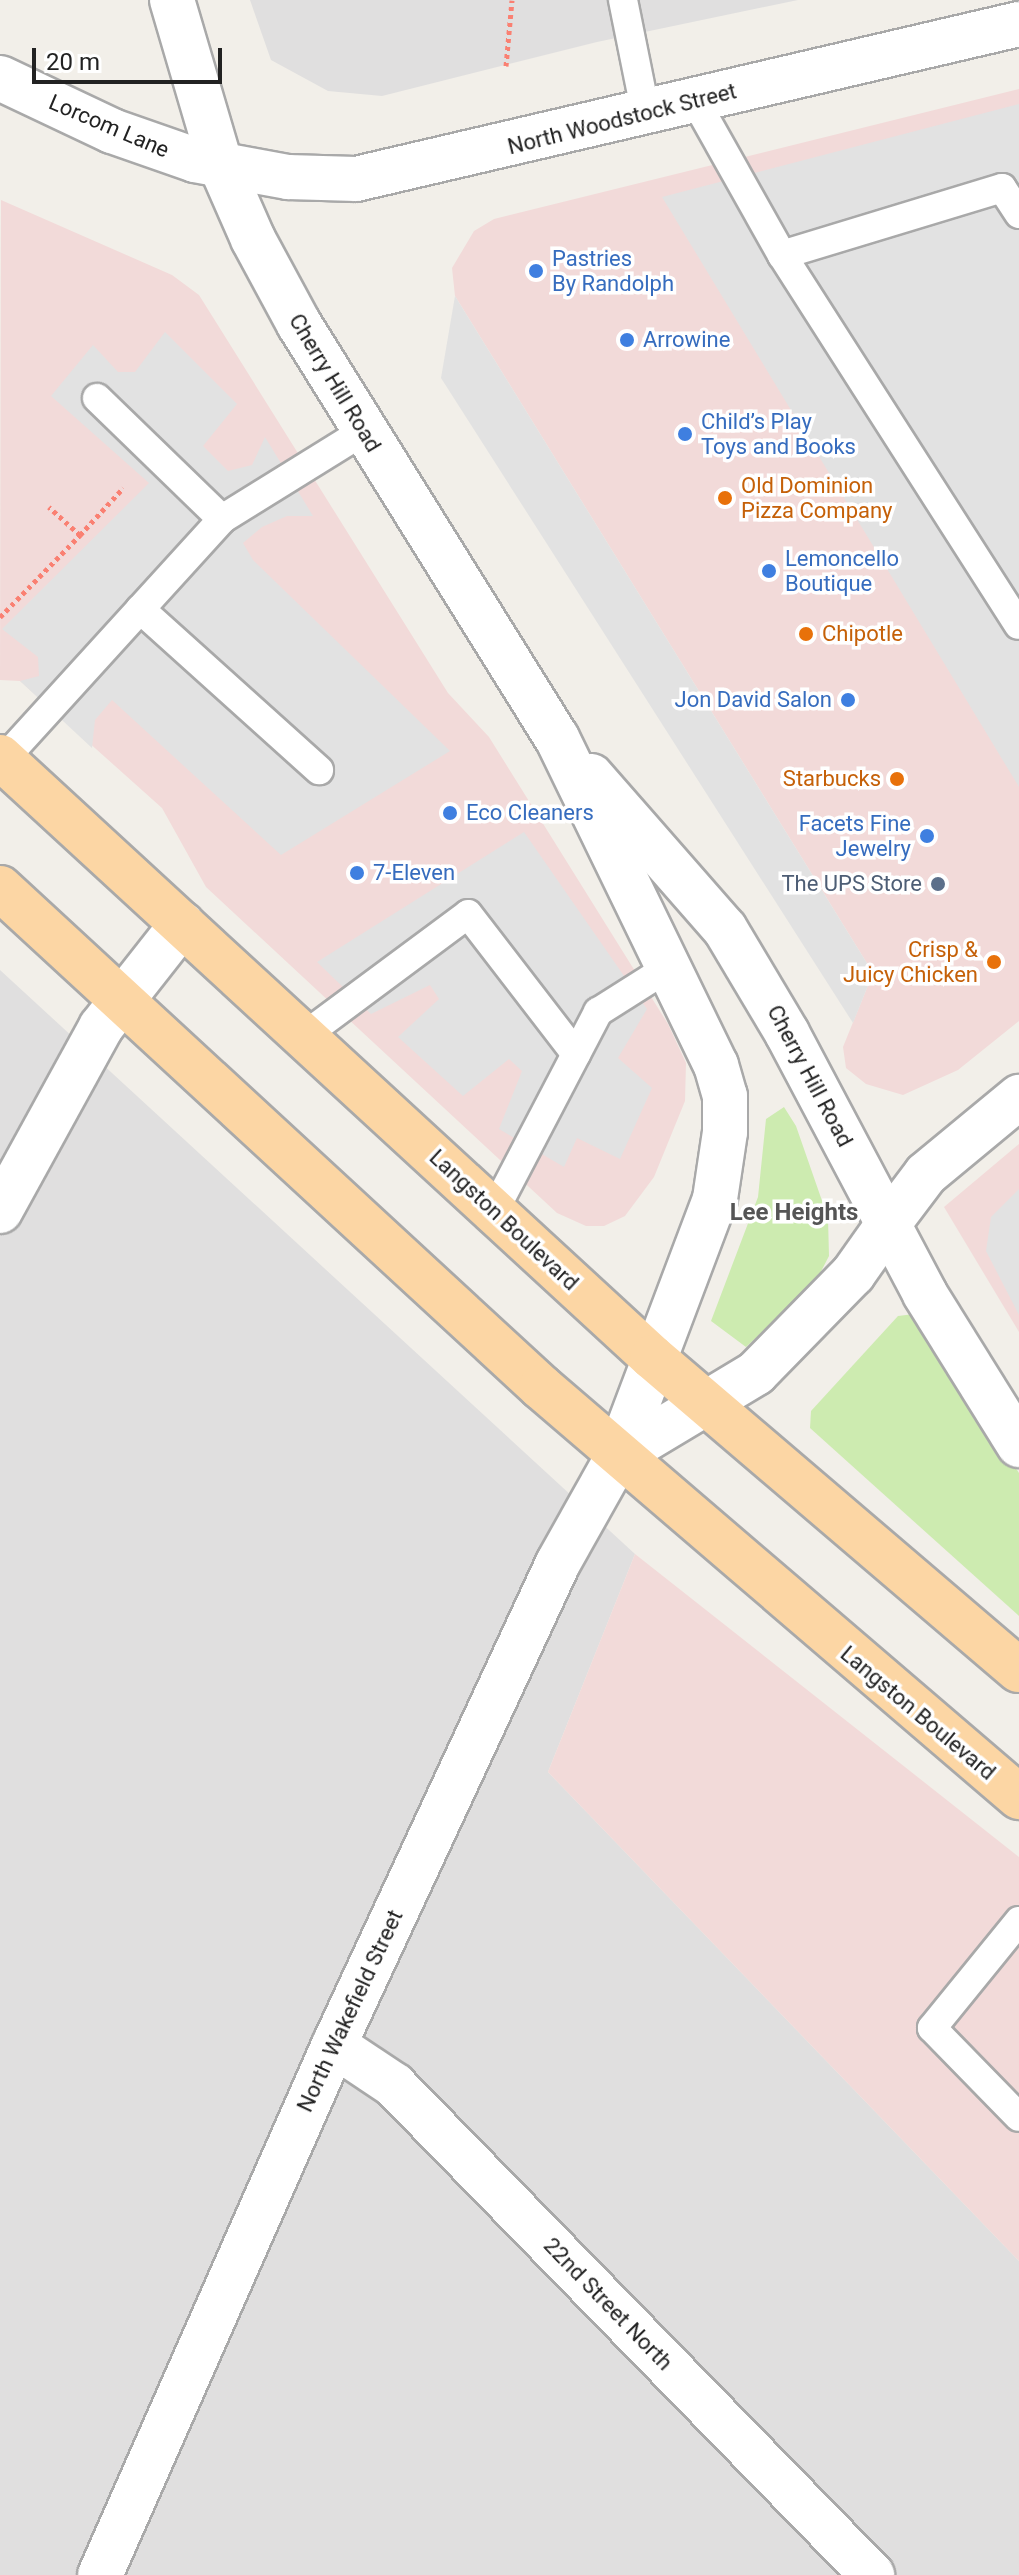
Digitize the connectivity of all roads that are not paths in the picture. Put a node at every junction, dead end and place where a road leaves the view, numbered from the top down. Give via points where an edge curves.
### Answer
1 (172, 0) edge
2 (623, 0) edge
3 (1019, 24) edge
4 (4, 86) edge
5 (696, 102) junction
6 (646, 114) junction
7 (221, 166) junction
8 (1019, 214) edge
9 (782, 255) junction
10 (97, 398) dead end
11 (364, 431) junction
12 (222, 519) junction
13 (140, 609) junction
14 (1019, 625) edge
15 (557, 738) junction
16 (2, 758) edge
17 (319, 770) dead end
18 (0, 888) edge
19 (182, 924) junction
20 (666, 969) junction
21 (120, 1001) junction
22 (304, 1036) junction
23 (576, 1054) junction
24 (1019, 1097) edge
25 (0, 1211) edge
26 (494, 1211) junction
27 (889, 1223) junction
28 (652, 1357) junction
29 (705, 1404) junction
30 (1019, 1445) edge
31 (618, 1456) junction
32 (1019, 1670) edge
33 (1019, 1797) edge
34 (1019, 1921) edge
35 (334, 2045) junction
36 (1019, 2117) edge
37 (100, 2575) edge
38 (872, 2575) edge

1 - 7 street, Cherry Hill Road
2 - 6 lane
3 - 5 street, North Woodstock Street
4 - 7 street, Lorcom Lane via 112,131
5 - 6 street, North Woodstock Street
5 - 9 lane
6 - 7 street, North Woodstock Street via 384,176 319,179
7 - 11 street, Cherry Hill Road via 272,276
8 - 9 lane via 1002,188
9 - 14 lane
10 - 12 lane
11 - 12 lane
11 - 15 street, Cherry Hill Road
12 - 13 lane
13 - 16 lane
13 - 17 lane
15 - 20 street, Cherry Hill Road
15 - 27 street, Cherry Hill Road via 725,929
16 - 19 main road, Langston Boulevard
18 - 21 main road, Langston Boulevard
19 - 21 street
19 - 22 main road, Langston Boulevard
20 - 23 lane via 598,1012
20 - 28 street, Cherry Hill Road via 716,1065 725,1096 725,1132 706,1229
21 - 25 street via 71,1076
21 - 31 main road, Langston Boulevard
22 - 23 lane via 468,914
22 - 26 main road, Langston Boulevard
23 - 26 lane
24 - 27 street via 926,1174
26 - 28 main road, Langston Boulevard
27 - 29 street via 853,1274 756,1373
27 - 30 street, Cherry Hill Road via 933,1308
28 - 29 main road, Langston Boulevard
28 - 31 street, Cherry Hill Road
29 - 31 street
29 - 32 main road, Langston Boulevard
31 - 33 main road, Langston Boulevard
31 - 35 street, North Wakefield Street via 558,1563
34 - 36 lane via 932,2028
35 - 37 street, North Wakefield Street
35 - 38 street, 22nd Street North via 394,2085

